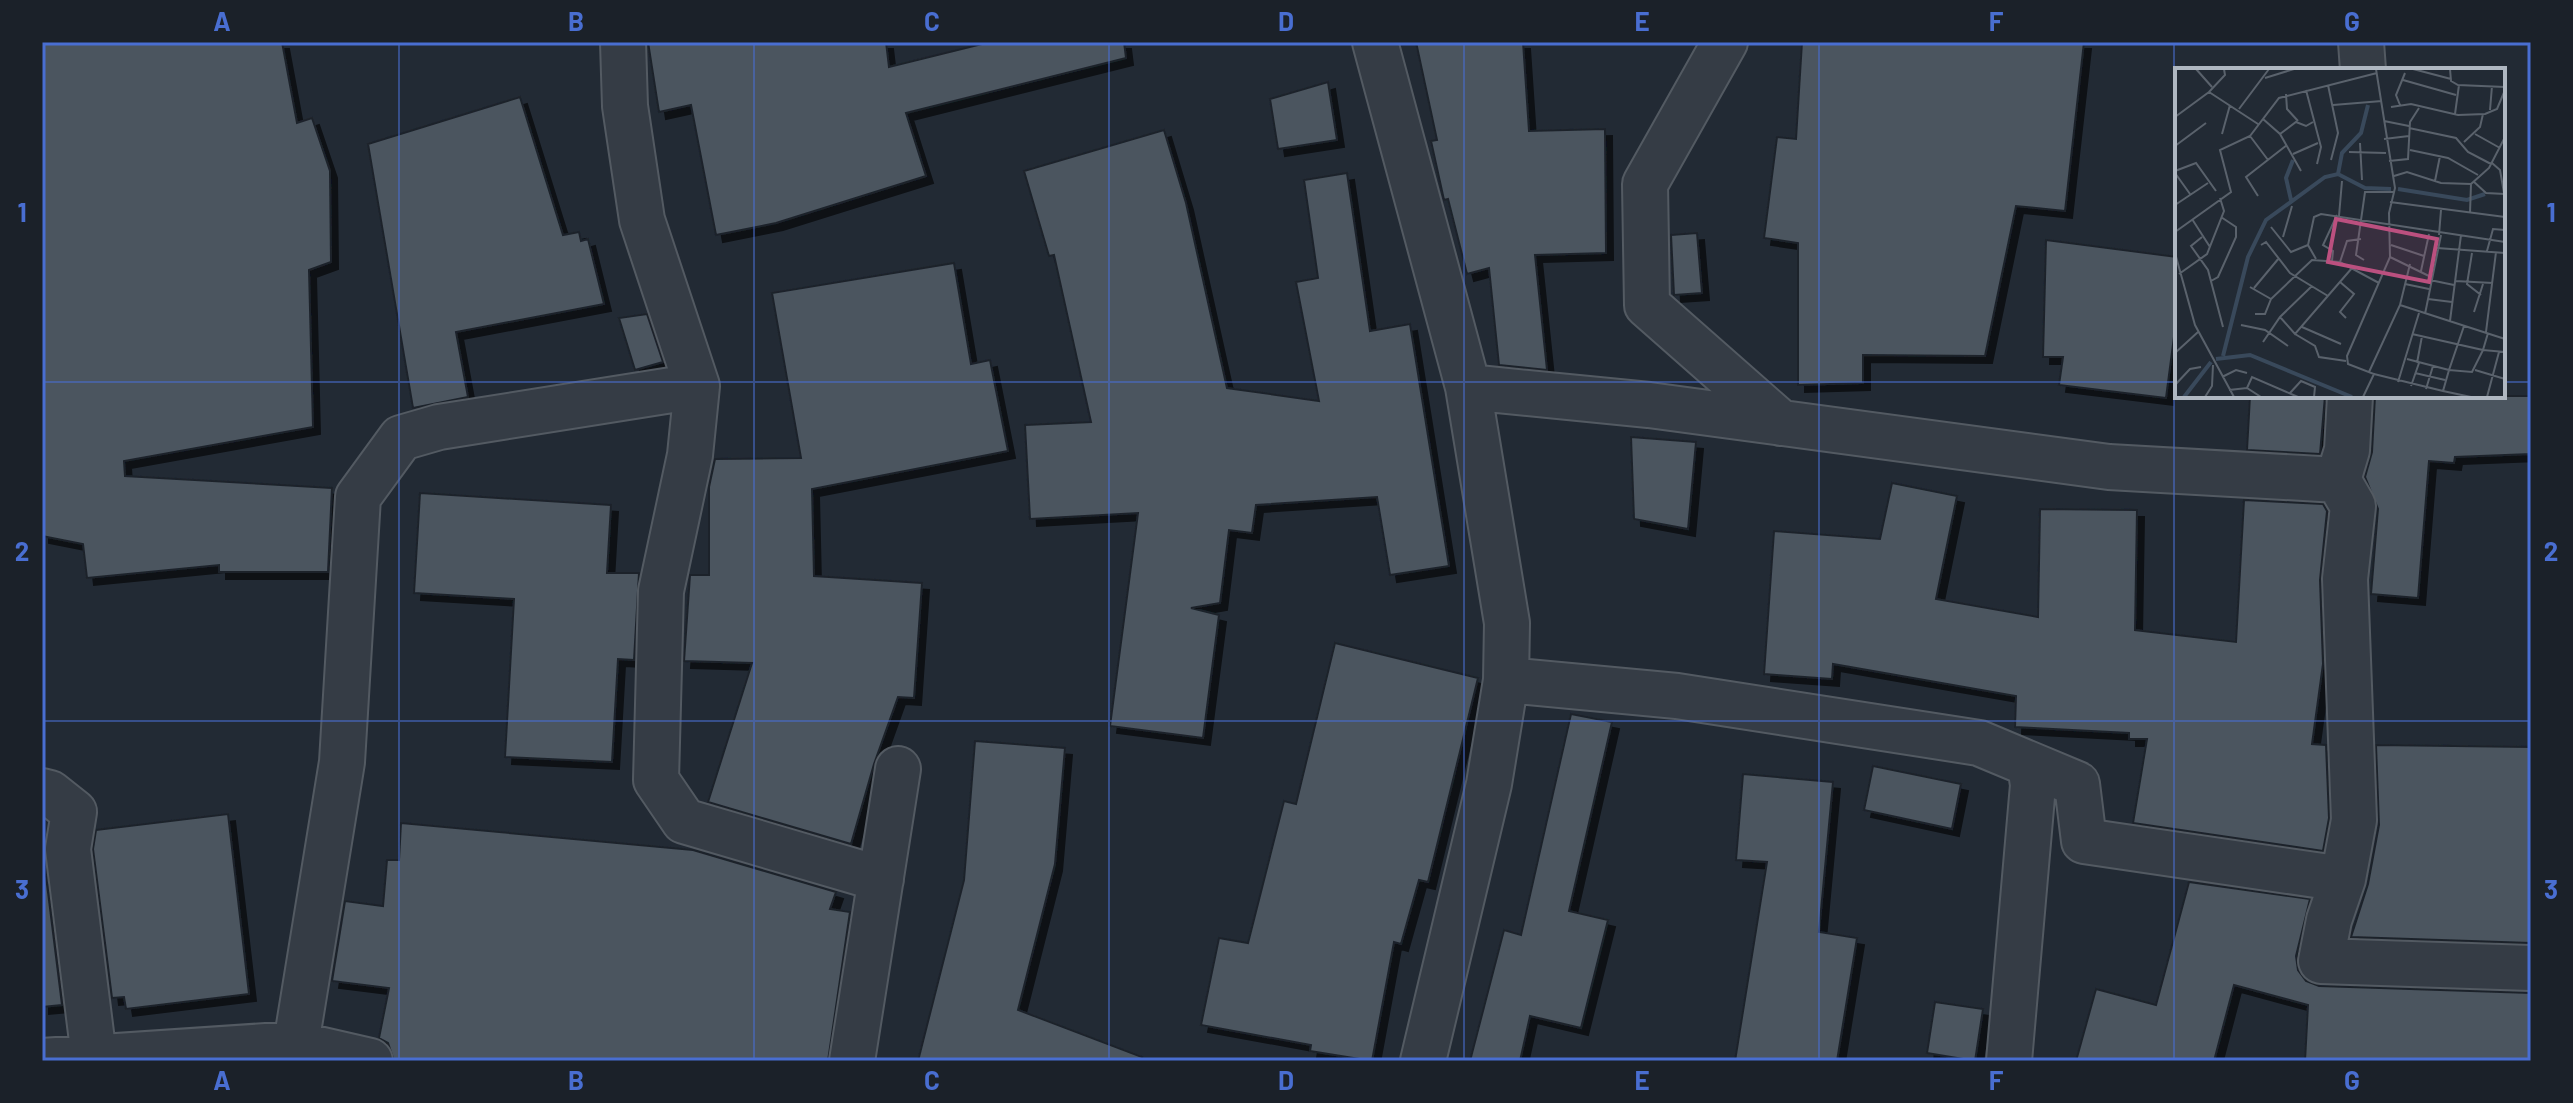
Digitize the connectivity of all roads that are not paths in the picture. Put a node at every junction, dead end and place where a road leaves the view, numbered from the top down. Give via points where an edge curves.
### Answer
1 (623, 42) edge
2 (1375, 42) edge
3 (1725, 42) edge
4 (2361, 42) edge
5 (2363, 68) edge
6 (697, 386) junction
7 (1468, 387) junction
8 (2350, 398) edge
9 (1781, 423) junction
10 (2338, 480) junction
11 (1506, 680) junction
12 (2030, 765) junction
13 (898, 769) dead end
14 (42, 791) edge
15 (2084, 841) junction
16 (2027, 848) junction
17 (881, 879) junction
18 (2343, 879) junction
19 (2531, 968) edge
20 (296, 1044) junction
21 (73, 1059) edge
22 (370, 1061) edge
23 (852, 1061) edge
24 (1423, 1061) edge
25 (2009, 1061) edge

1 - 6 street via 625,106 642,220
2 - 7 street
3 - 9 street via 1645,184 1647,305
4 - 5 street
6 - 17 street via 690,455 661,591 656,780 684,821
6 - 20 street via 439,427 401,438 358,497 342,762
7 - 9 street
7 - 11 street via 1507,623
8 - 10 street via 2347,450
9 - 10 street via 2109,467
10 - 18 street via 2353,506 2345,579 2354,820
11 - 12 street via 1677,696 1979,743
11 - 24 street via 1489,784
12 - 15 street via 2077,784
12 - 16 street
13 - 17 street
14 - 21 street via 74,812 68,849
15 - 16 street
15 - 18 street
16 - 25 street
17 - 23 street
18 - 19 street via 2321,961
20 - 21 street
20 - 22 street

